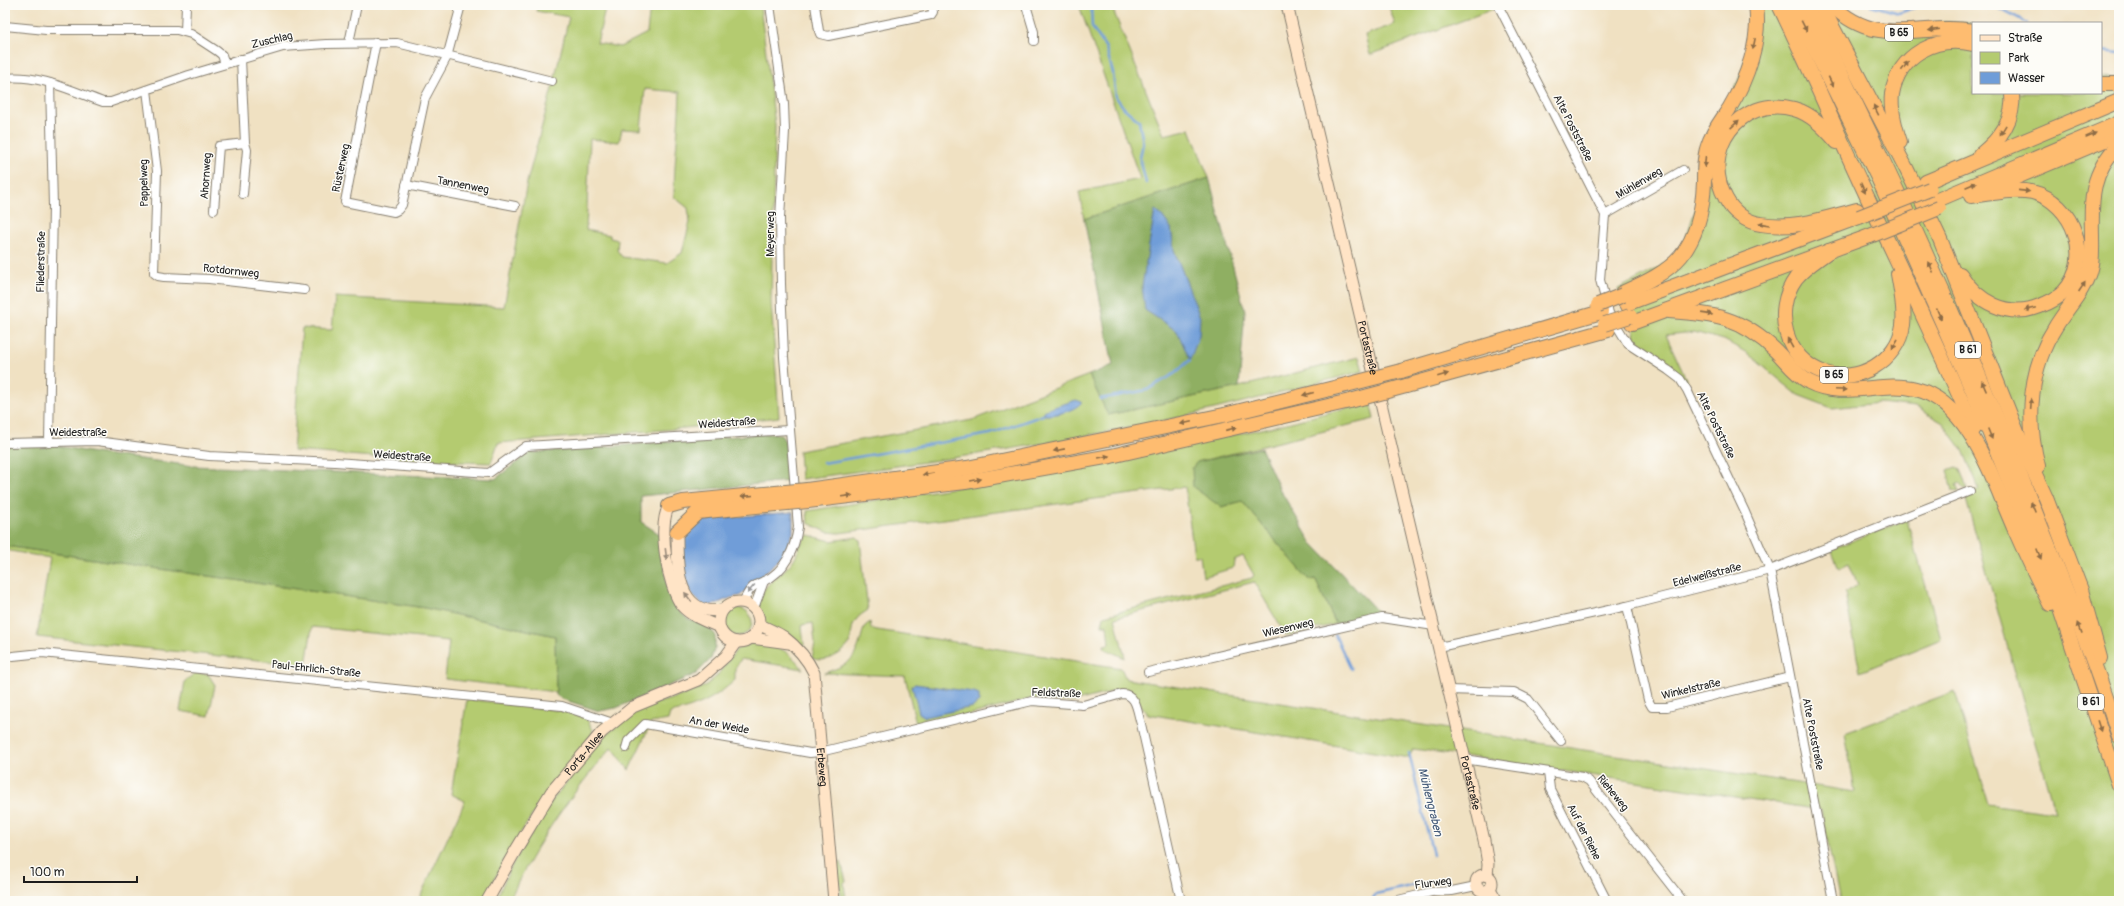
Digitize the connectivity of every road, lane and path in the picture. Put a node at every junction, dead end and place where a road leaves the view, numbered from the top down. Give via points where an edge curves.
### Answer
1 (186, 5) edge
2 (357, 5) edge
3 (461, 5) edge
4 (770, 5) edge
5 (815, 5) edge
6 (932, 5) edge
7 (1026, 5) edge
8 (1287, 5) edge
9 (1498, 5) edge
10 (1756, 5) edge
11 (1779, 5) edge
12 (1793, 5) edge
13 (1807, 5) edge
14 (1821, 5) edge
15 (1832, 5) edge
16 (5, 26) edge
17 (1972, 31) edge
18 (185, 32) junction
19 (1034, 40) dead end
20 (376, 42) junction
21 (349, 43) junction
22 (1972, 44) edge
23 (447, 57) junction
24 (241, 59) junction
25 (225, 64) junction
26 (5, 78) edge
27 (552, 81) dead end
28 (50, 82) junction
29 (2102, 84) edge
30 (2119, 84) edge
31 (147, 90) junction
32 (2012, 94) edge
33 (2119, 101) edge
34 (2119, 110) edge
35 (2119, 123) edge
36 (2119, 134) edge
37 (246, 143) junction
38 (2119, 144) edge
39 (1847, 153) junction
40 (1683, 170) dead end
41 (1908, 170) junction
42 (406, 185) junction
43 (243, 194) dead end
44 (1933, 195) junction
45 (1971, 196) junction
46 (515, 206) dead end
47 (214, 210) dead end
48 (1605, 215) junction
49 (1864, 222) junction
50 (1940, 239) junction
51 (1829, 251) junction
52 (1892, 252) junction
53 (156, 275) joint
54 (304, 290) dead end
55 (1627, 306) junction
56 (1668, 311) junction
57 (1603, 318) junction
58 (789, 430) junction
59 (5, 443) edge
60 (49, 443) junction
61 (1987, 465) junction
62 (1970, 491) dead end
63 (808, 495) junction
64 (786, 498) junction
65 (2046, 498) junction
66 (669, 506) joint
67 (677, 532) joint
68 (1770, 570) junction
69 (764, 581) junction
70 (742, 602) junction
71 (1627, 606) junction
72 (754, 608) junction
73 (722, 610) junction
74 (759, 624) junction
75 (1434, 626) junction
76 (719, 627) junction
77 (725, 637) junction
78 (751, 638) junction
79 (736, 642) junction
80 (790, 644) junction
81 (1439, 647) junction
82 (2073, 649) junction
83 (13, 656) dead end
84 (715, 667) junction
85 (1148, 672) dead end
86 (1790, 677) junction
87 (1448, 690) junction
88 (2108, 704) junction
89 (613, 723) junction
90 (2119, 736) edge
91 (1561, 741) dead end
92 (626, 748) dead end
93 (820, 752) junction
94 (1464, 759) junction
95 (1548, 772) junction
96 (2119, 785) edge
97 (1487, 876) junction
98 (496, 886) junction
99 (1476, 886) junction
100 (1490, 889) junction
101 (487, 901) edge
102 (492, 901) edge
103 (834, 901) edge
104 (1181, 901) edge
105 (1394, 901) edge
106 (1497, 901) edge
107 (1607, 901) edge
108 (1683, 901) edge
109 (1833, 901) edge

1 - 18 street
2 - 21 street
3 - 23 street, Rüsterweg
4 - 58 street, Meyerweg via 784,104 780,218 781,284
5 - 6 street via 820,34 828,36 931,15
7 - 19 street
8 - 75 street, Portastraße
9 - 48 street, Alte Poststraße
10 -> 55 highway via 1756,32 1748,71 1707,147 1703,200 1696,231 1680,256 1652,279
11 - 39 highway, B 65
12 -> 82 highway, B 61 via 1878,180 1973,392 2056,597
88 -> 13 highway, B 61 via 2068,593 1985,388 1889,173
41 -> 14 highway
17 -> 15 highway, B 65 via 1956,28 1893,33 1866,28
16 - 18 street via 46,30
18 - 25 street via 222,56
20 - 21 street, Zuschlag
20 - 23 street, Zuschlag via 404,45
20 - 42 street, Rüsterweg via 345,202 394,212 402,205
21 - 24 street, Zuschlag via 297,45
41 -> 22 highway via 1892,112 1892,95 1896,79 1918,52 1934,44 1949,41
23 - 27 street, Zuschlag
23 - 42 street, Rüsterweg via 425,98
24 - 25 street, Zuschlag
24 - 37 street
25 - 31 street, Zuschlag
26 - 28 street, Zuschlag via 22,77
28 - 31 street, Zuschlag via 103,102 117,102
28 - 60 street, Fliederstraße via 53,206
29 - 30 highway
31 - 53 street, Pappelweg via 157,171 153,270
32 -> 44 highway via 2011,113 2005,129 1994,144
33 - 44 highway
34 - 44 highway
44 -> 35 highway
36 - 45 highway, B 65
37 - 43 street
37 - 47 street, Ahornweg via 219,146
65 -> 38 highway via 2032,433 2032,393 2036,373 2042,353 2055,327 2087,280 2092,260 2093,187 2105,160
49 -> 39 highway via 1786,226 1750,222 1734,211 1720,190 1717,178 1717,157 1723,140 1744,116 1761,108 1794,109 1810,116 1820,123
39 -> 52 highway, B 65
40 - 48 street, Mühlenweg
41 - 50 highway
42 - 46 street, Tannenweg
44 - 45 highway, B 65
44 - 49 highway, bridge
44 - 49 highway, B 65, bridge
45 -> 50 highway via 2024,191 2039,195 2058,205 2071,222 2077,241 2077,265 2064,292 2050,302 2033,309 2016,312 2000,309 1989,304 1966,284
48 - 68 street, Alte Poststraße via 1600,280 1609,313 1628,344 1680,379 1687,390
49 - 51 highway, B 65
49 - 55 highway
50 - 65 highway via 2027,457
52 -> 51 highway, B 65 via 1902,298 1903,325 1900,336 1888,356 1879,364 1867,371 1842,376 1825,373 1808,364 1796,352 1783,322 1784,306 1796,278
51 - 56 highway
52 - 61 highway via 1938,345
53 - 54 street, Rotdornweg
55 - 56 highway
55 - 57 highway, bridge
55 - 57 highway
56 -> 61 highway via 1720,316 1739,324 1775,350 1803,378 1826,389 1852,391 1891,386 1916,389 1929,394 1950,408 1967,429
57 -> 63 highway, bridge via 1525,328 1478,348 1401,371 1224,415 967,468
63 -> 57 highway, bridge via 965,482 1103,457 1406,386 1518,354
58 - 60 street, Weidestraße via 526,446 489,473 209,456 97,441
58 - 69 street, Meyerweg via 798,527 795,543 782,566
59 - 60 street, Weidestraße
61 - 82 highway via 2059,624
62 - 68 street, Edelweißstraße
63 - 64 highway, bridge
64 -> 66 highway via 683,502
64 - 67 highway via 698,512
65 - 88 highway via 2085,604 2107,686
66 -> 76 street via 663,523 670,581 683,606 693,616
73 -> 67 street via 712,611 697,607 683,590 679,571
68 - 71 street, Edelweißstraße
68 - 86 street, Alte Poststraße
69 -> 70 street via 758,581
69 - 72 street
70 - 72 street
70 - 73 street via 731,603
71 - 81 street, Edelweißstraße
71 - 86 street, Winkelstraße via 1648,700 1652,707 1667,707
72 - 74 street
73 - 76 street via 719,615
74 - 78 street
74 - 80 street, Erbeweg via 784,637
75 - 81 street, Portastraße
75 - 85 street, Wiesenweg via 1382,618
76 - 77 street
77 - 79 street
77 - 84 street
78 - 79 street
78 - 80 street
79 - 84 street, Porta-Allee
80 - 93 street, Erbeweg via 808,661 814,673
81 - 87 street, Portastraße
82 -> 96 highway, B 61
83 - 89 street, Paul-Ehrlich-Straße via 42,653 562,706
84 - 89 street, Porta-Allee via 698,680 633,707
86 - 109 street, Alte Poststraße
87 - 91 street via 1514,692 1528,699
87 - 94 street, Portastraße
88 - 90 highway, B 61
89 - 98 street, Porta-Allee via 602,732 551,792
92 - 93 street, An der Weide via 628,741 645,724 810,753
93 - 103 street, Erbeweg
93 - 104 street, Feldstraße via 1032,701 1083,706 1128,694 1133,698 1141,724
94 - 95 street, Rieheweg
94 - 97 street, Portastraße via 1486,851
95 - 107 street, Auf der Riehe via 1550,789
95 - 108 street, Rieheweg via 1582,777 1592,782
97 - 99 street via 1479,877
97 - 100 street via 1492,882
98 - 101 street, Porta-Allee
98 - 102 street, Porta-Allee
99 - 100 street via 1482,892
99 - 105 street, Flurweg via 1431,892
100 - 106 street

